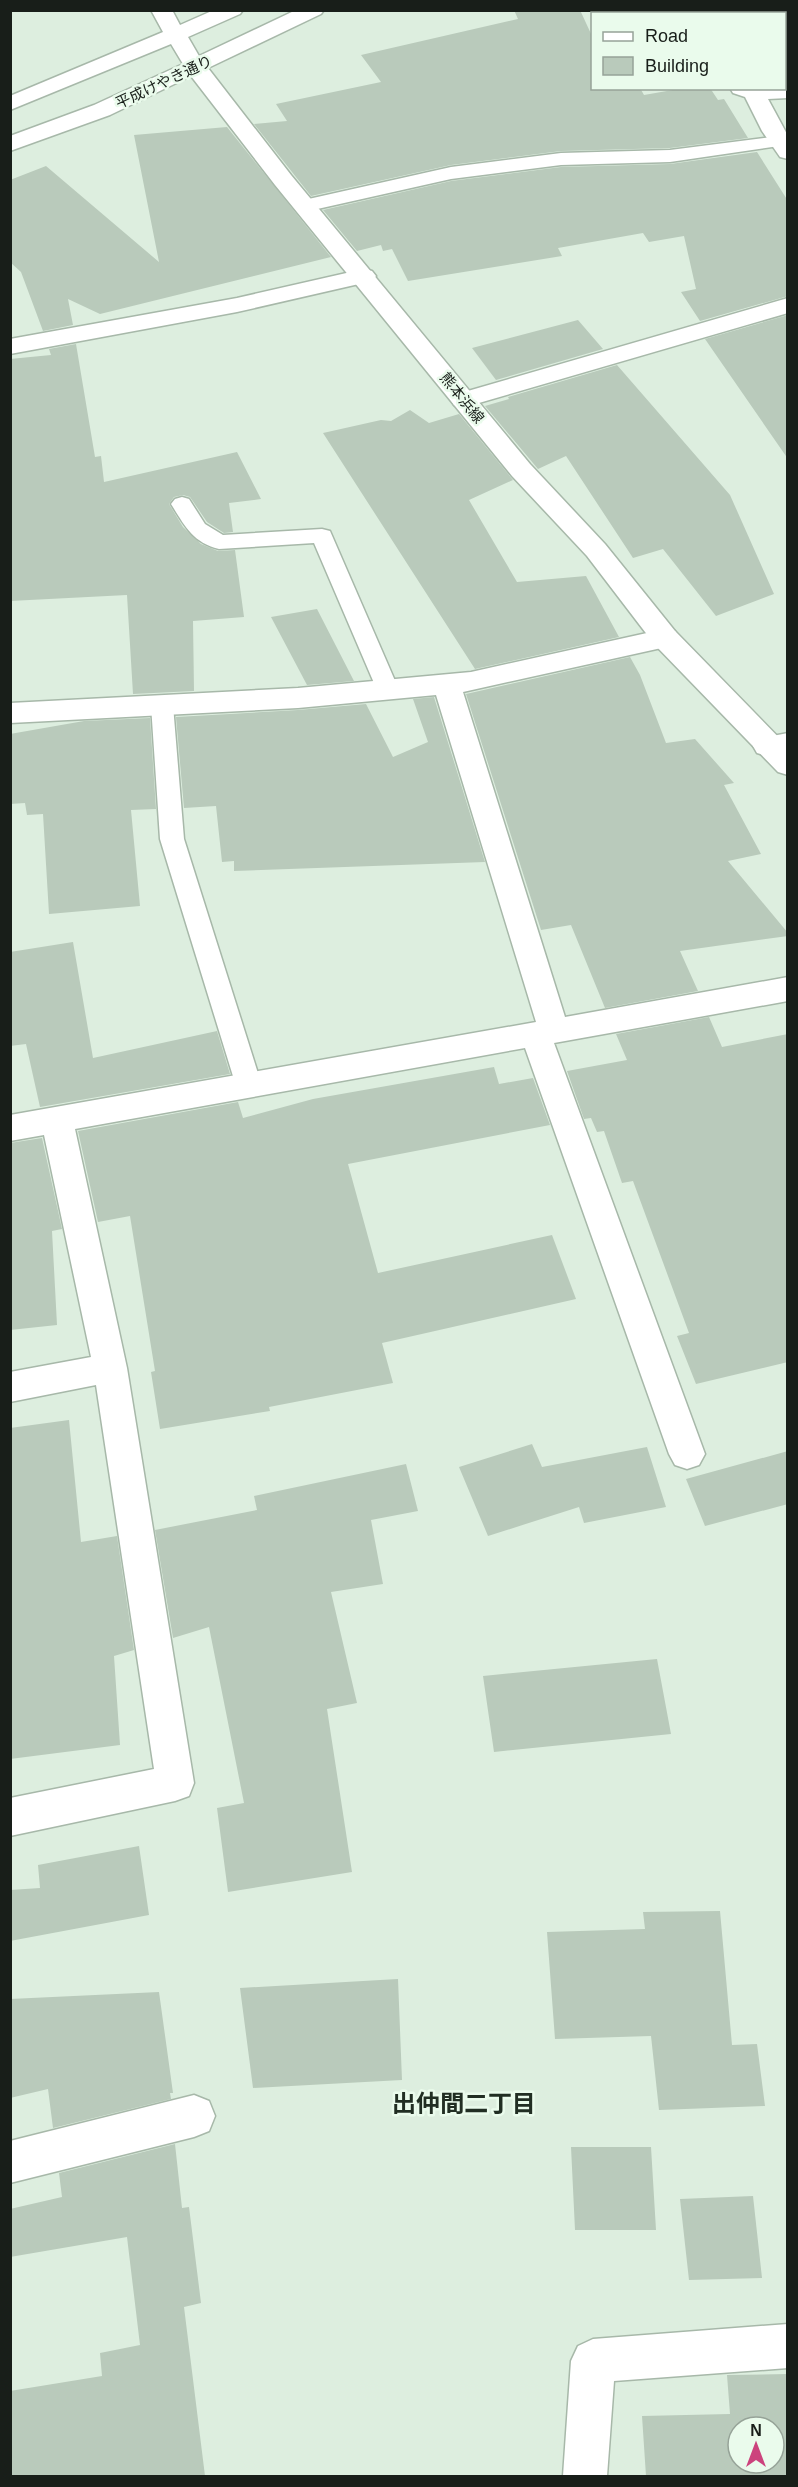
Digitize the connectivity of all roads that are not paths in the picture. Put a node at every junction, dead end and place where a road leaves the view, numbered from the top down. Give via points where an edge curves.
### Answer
1 (161, 10) edge
2 (233, 10) edge
3 (314, 10) edge
4 (176, 35) junction
5 (196, 68) junction
6 (748, 91) edge
7 (788, 91) edge
8 (10, 105) edge
9 (10, 144) edge
10 (784, 147) edge
11 (304, 206) junction
12 (364, 276) junction
13 (788, 305) edge
14 (10, 347) edge
15 (463, 400) junction
16 (182, 504) dead end
17 (665, 638) junction
18 (447, 684) junction
19 (388, 690) junction
20 (162, 705) junction
21 (10, 713) edge
22 (777, 744) edge
23 (788, 765) edge
24 (788, 989) edge
25 (544, 1033) junction
26 (249, 1086) junction
27 (57, 1120) junction
28 (10, 1128) edge
29 (110, 1368) junction
30 (10, 1387) edge
31 (687, 1454) dead end
32 (10, 1816) edge
33 (194, 2116) dead end
34 (10, 2162) edge
35 (788, 2346) edge
36 (585, 2476) edge

1 - 4 street, 熊本浜線
2 - 4 street
3 - 5 street, 平成けやき通り
4 - 5 street, 熊本浜線
4 - 8 street
5 - 9 street, 平成けやき通り via 102,110
5 - 11 street, 熊本浜線
6 - 7 street
6 - 10 street
10 - 11 lane via 561,159 451,173
11 - 12 street, 熊本浜線
12 - 14 street via 237,305
12 - 15 street, 熊本浜線
13 - 15 street
15 - 17 street, 熊本浜線 via 521,470 596,550
16 - 19 lane via 197,529 219,542 322,536
17 - 18 street
17 - 22 street, 熊本浜線
18 - 19 street
18 - 25 street
19 - 20 street
20 - 21 street
20 - 26 lane via 171,839
22 - 23 street, 熊本浜線
24 - 25 street
25 - 26 street
25 - 31 street
26 - 27 street
27 - 28 street
27 - 29 street
29 - 30 street
29 - 32 street via 176,1783
33 - 34 street
35 - 36 street via 593,2361

